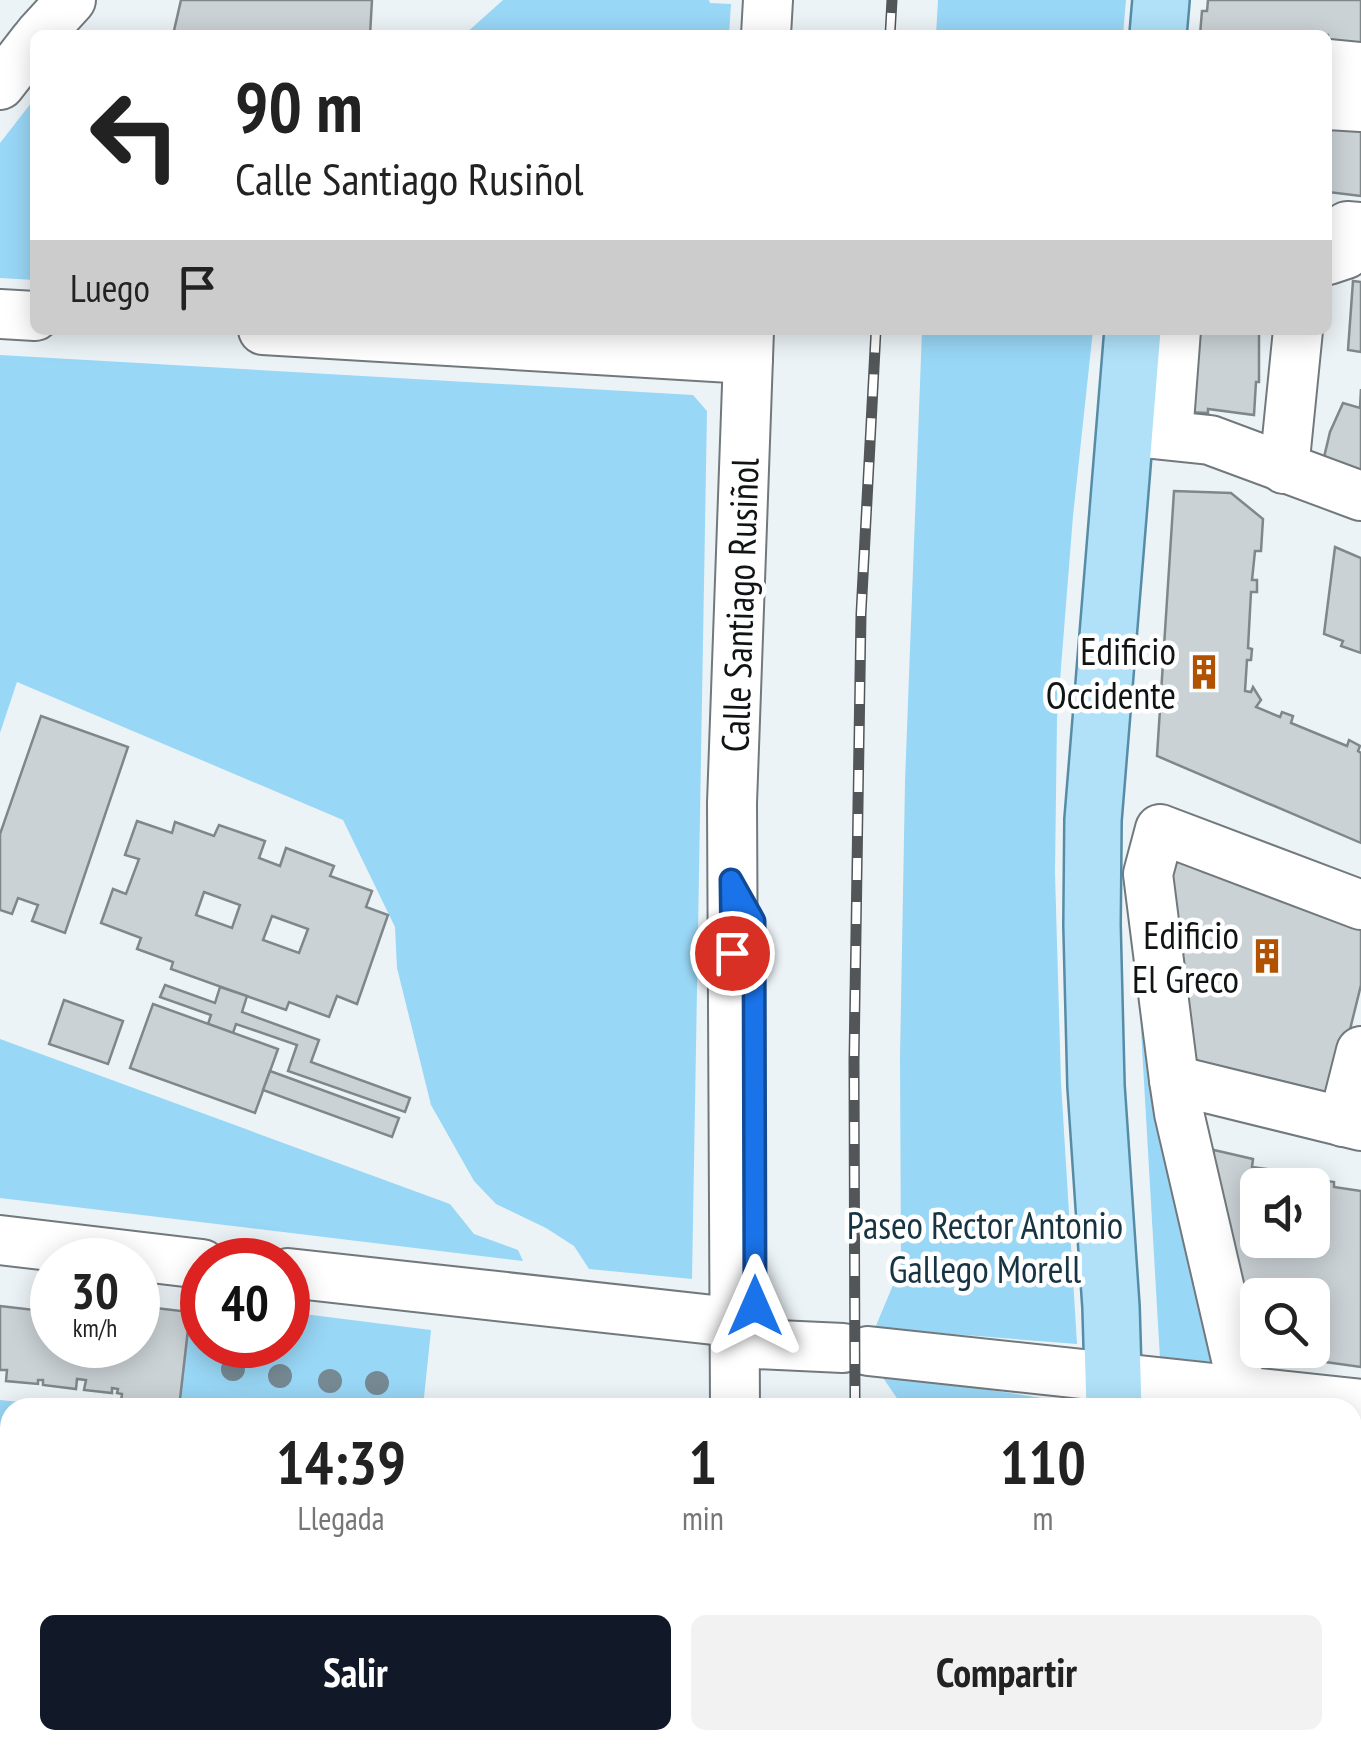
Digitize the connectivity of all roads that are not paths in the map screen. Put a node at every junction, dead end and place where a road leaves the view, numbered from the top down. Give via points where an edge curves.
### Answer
1 (70, 0) edge
2 (768, 0) edge
3 (1162, 0) edge
4 (44, 30) edge
5 (766, 30) edge
6 (1159, 30) edge
7 (30, 47) edge
8 (1332, 64) edge
9 (1361, 67) edge
10 (0, 86) edge
11 (1332, 105) edge
12 (1361, 107) edge
13 (0, 314) edge
14 (30, 316) edge
15 (436, 335) edge
16 (1134, 335) edge
17 (1175, 335) edge
18 (1297, 335) edge
19 (748, 344) edge
20 (1146, 433) junction
21 (1284, 469) junction
22 (1361, 496) edge
23 (1361, 905) edge
24 (1361, 1051) edge
25 (1177, 1097) junction
26 (1355, 1135) edge
27 (0, 1240) edge
28 (180, 1261) edge
29 (310, 1276) edge
30 (744, 1333) junction
31 (1238, 1390) junction
32 (1113, 1391) edge
33 (736, 1398) edge
34 (756, 1398) edge
35 (1308, 1398) edge

1 - 4 street
2 - 5 street
3 - 6 main road
7 - 10 street
8 - 9 street
11 - 12 street
13 - 14 street
15 - 19 street
16 - 20 main road
17 - 20 street
18 - 21 street
19 - 30 street, Calle Santiago Rusiñol via 731,880 754,921
20 - 21 street via 1210,440
20 - 32 main road via 1094,820 1096,1086
21 - 22 street
23 - 25 street via 1160,829 1148,874
24 - 26 street
25 - 26 street
25 - 31 street
27 - 28 street
29 - 30 street
30 - 32 street
30 - 33 street, Calle Santiago Rusiñol
30 - 34 street, Calle Santiago Rusiñol
31 - 32 street
31 - 35 street

